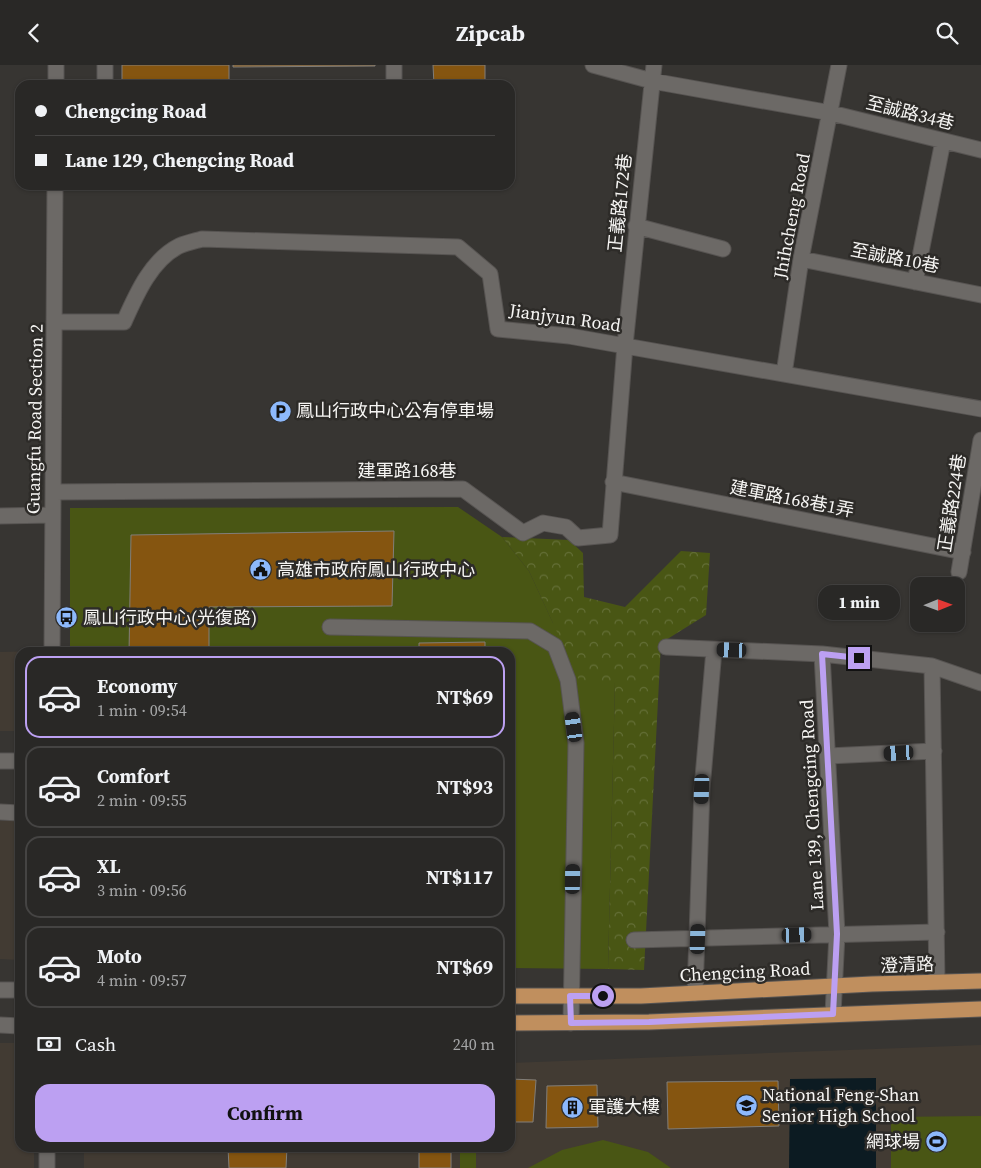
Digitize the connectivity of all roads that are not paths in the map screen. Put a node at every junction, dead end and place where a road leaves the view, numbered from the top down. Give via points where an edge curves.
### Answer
1 (56, 65) edge
2 (105, 65) edge
3 (394, 65) edge
4 (594, 65) edge
5 (654, 65) edge
6 (839, 65) edge
7 (56, 80) edge
8 (105, 80) edge
9 (394, 80) edge
10 (652, 81) junction
11 (831, 113) junction
12 (943, 141) junction
13 (981, 150) edge
14 (55, 190) edge
15 (636, 226) junction
16 (723, 249) dead end
17 (801, 259) junction
18 (915, 281) junction
19 (981, 295) edge
20 (54, 322) junction
21 (625, 345) junction
22 (784, 374) junction
23 (981, 409) edge
24 (981, 440) edge
25 (613, 482) junction
26 (53, 492) junction
27 (52, 515) junction
28 (0, 516) edge
29 (963, 552) junction
30 (960, 572) dead end
31 (330, 627) dead end
32 (52, 647) edge
33 (666, 647) dead end
34 (714, 650) junction
35 (822, 654) junction
36 (932, 665) junction
37 (981, 683) edge
38 (934, 751) junction
39 (828, 756) junction
40 (0, 761) edge
41 (15, 761) edge
42 (0, 812) edge
43 (15, 813) edge
44 (937, 932) junction
45 (837, 934) junction
46 (698, 939) junction
47 (634, 940) dead end
48 (981, 981) edge
49 (937, 982) junction
50 (834, 986) junction
51 (0, 990) edge
52 (15, 990) edge
53 (695, 993) junction
54 (515, 996) edge
55 (570, 996) junction
56 (981, 1009) edge
57 (833, 1014) junction
58 (515, 1023) edge
59 (571, 1023) junction
60 (0, 1025) edge
61 (15, 1026) edge
62 (47, 1152) edge
63 (47, 1168) edge

1 - 7 street
2 - 8 street
3 - 9 street
4 - 10 street, 至誠路34巷
5 - 10 street, 正義路172巷
6 - 11 street, Jhihcheng Road
10 - 11 street, 至誠路34巷
10 - 15 street, 正義路172巷
11 - 12 street, 至誠路34巷
11 - 17 street, Jhihcheng Road
12 - 13 street, 至誠路34巷
12 - 18 street
14 - 20 street, Guangfu Road Section 2
15 - 16 street
15 - 21 street, 正義路172巷
17 - 18 street, 至誠路10巷
17 - 22 street, Jhihcheng Road
18 - 19 street, 至誠路10巷
20 - 21 street, Jianjyun Road via 124,322 138,292 160,261 178,247 202,239 458,247 490,274 498,329 569,335
20 - 26 street, Guangfu Road Section 2
21 - 22 street, Jianjyun Road
21 - 25 street, 建軍路168巷
22 - 23 street, Jianjyun Road
24 - 29 street, 正義路224巷
25 - 26 street, 建軍路168巷 via 610,535 578,538 566,527 543,523 523,533 463,489
25 - 29 street, 建軍路168巷1弄
26 - 27 street, Guangfu Road Section 2
27 - 28 street
27 - 32 street, Guangfu Road Section 2
29 - 30 street, 正義路224巷
31 - 55 street via 530,631 555,646 568,680 576,743
33 - 34 street
34 - 35 street
34 - 46 street via 702,789
35 - 36 street
35 - 39 street, Lane 139, Chengcing Road
36 - 37 street
36 - 38 street
38 - 39 street
38 - 44 street
39 - 45 street, Lane 139, Chengcing Road
40 - 41 street
42 - 43 street
44 - 45 street
44 - 49 street
45 - 46 street
45 - 50 street, Lane 139, Chengcing Road
46 - 47 street
46 - 53 street
48 - 49 main road, Chengcing Road
48 - 50 main road, 澄清路
49 - 50 main road, Chengcing Road
50 - 53 main road, Chengcing Road
50 - 57 street, Lane 139, Chengcing Road
51 - 52 street
53 - 55 main road, Chengcing Road
54 - 55 main road, Chengcing Road
55 - 59 street
56 - 57 main road
57 - 59 main road
58 - 59 main road
60 - 61 street
62 - 63 street

